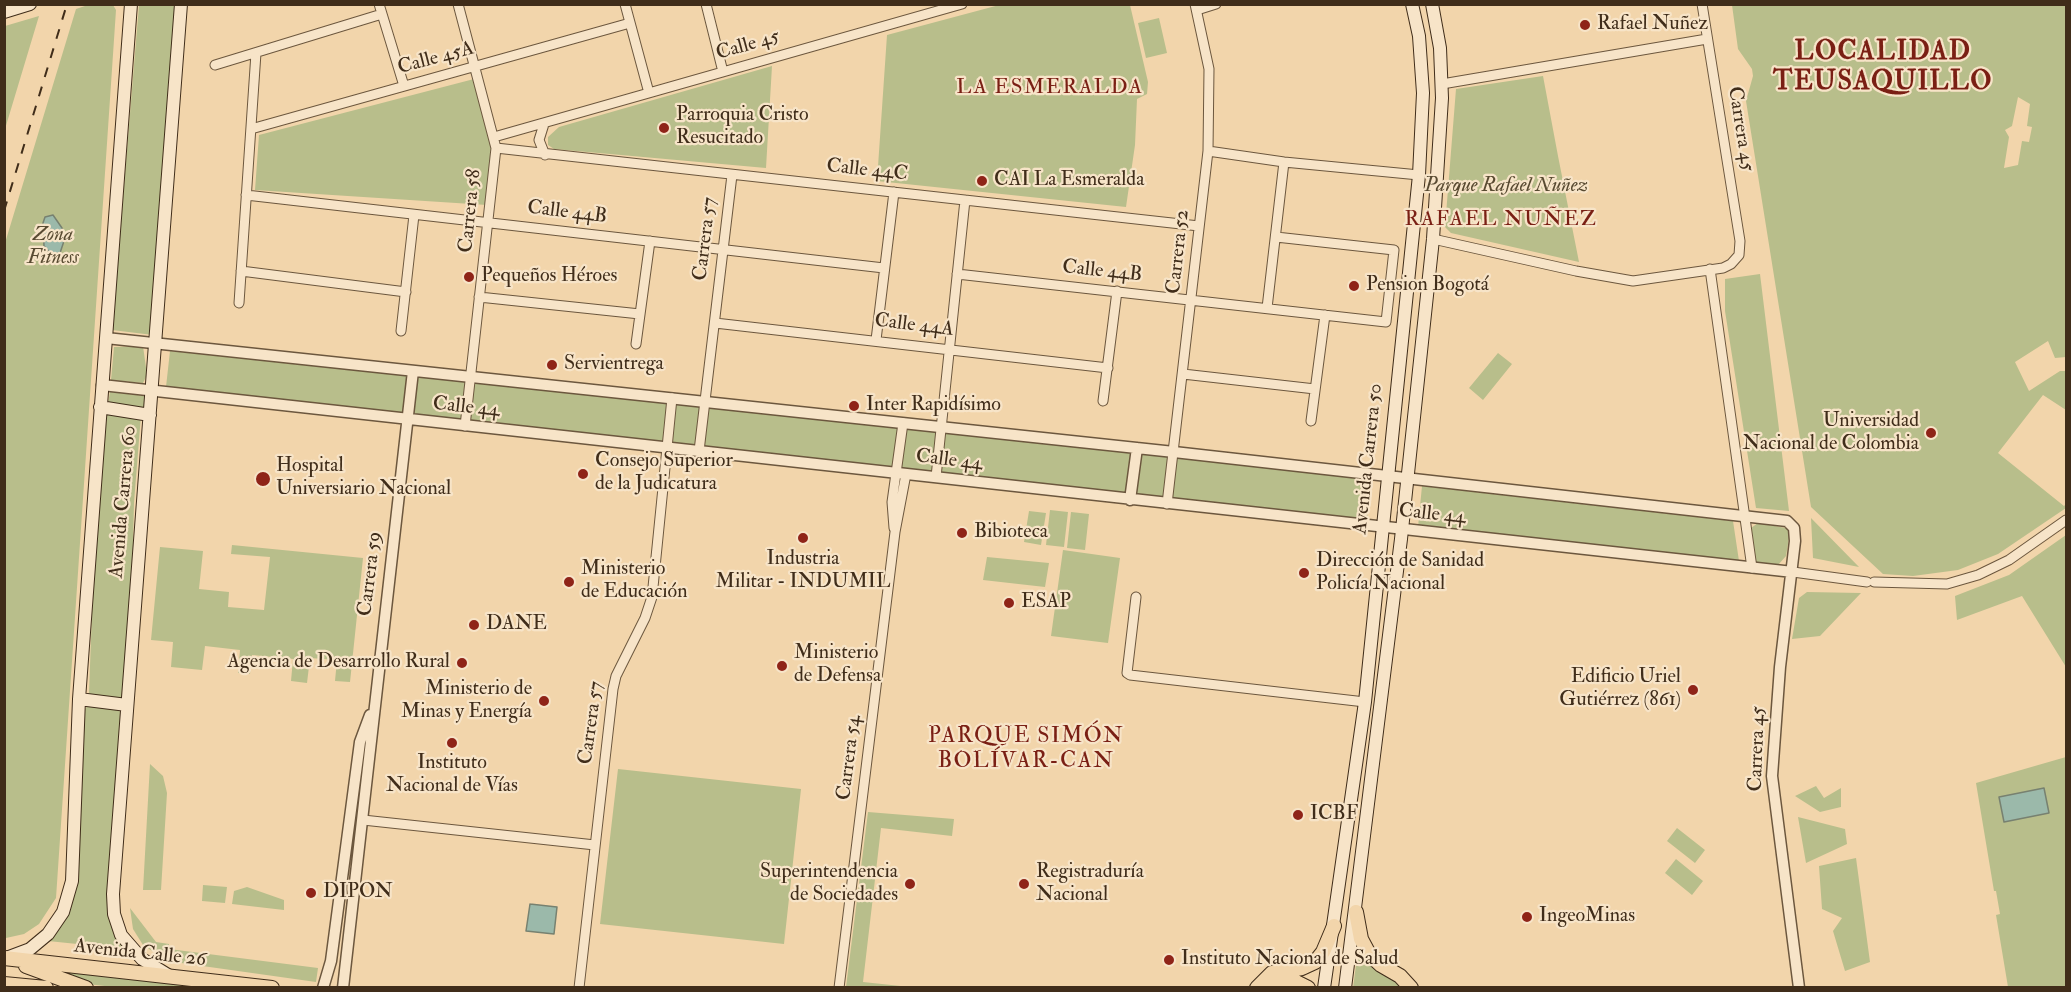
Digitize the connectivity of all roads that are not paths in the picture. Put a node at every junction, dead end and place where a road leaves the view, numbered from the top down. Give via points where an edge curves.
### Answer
1 (30, 4) edge
2 (131, 4) edge
3 (181, 4) edge
4 (379, 4) edge
5 (458, 4) edge
6 (625, 4) edge
7 (706, 4) edge
8 (962, 4) edge
9 (1216, 4) edge
10 (1412, 4) edge
11 (1432, 4) edge
12 (1702, 4) edge
13 (950, 6) edge
14 (1196, 7) edge
15 (4, 12) edge
16 (382, 14) junction
17 (630, 23) junction
18 (1707, 39) junction
19 (256, 53) junction
20 (215, 64) dead end
21 (476, 67) junction
22 (723, 72) junction
23 (1442, 84) junction
24 (404, 86) junction
25 (649, 93) junction
26 (544, 124) junction
27 (251, 129) junction
28 (494, 137) junction
29 (496, 148) junction
30 (1208, 151) junction
31 (545, 155) junction
32 (1284, 162) junction
33 (732, 175) junction
34 (1419, 175) junction
35 (894, 192) junction
36 (246, 195) junction
37 (965, 200) junction
38 (414, 215) junction
39 (489, 222) junction
40 (1199, 226) junction
41 (1276, 237) junction
42 (1432, 239) junction
43 (650, 241) junction
44 (723, 250) junction
45 (884, 268) junction
46 (1710, 269) junction
47 (241, 271) junction
48 (957, 274) junction
49 (1117, 291) junction
50 (406, 292) junction
51 (479, 297) junction
52 (1192, 300) junction
53 (239, 303) dead end
54 (1267, 308) junction
55 (640, 314) junction
56 (1325, 315) junction
57 (715, 323) junction
58 (401, 331) dead end
59 (106, 338) junction
60 (876, 340) junction
61 (157, 344) junction
62 (636, 344) dead end
63 (949, 349) junction
64 (1108, 368) junction
65 (413, 371) junction
66 (1183, 374) junction
67 (471, 377) junction
68 (102, 385) junction
69 (1315, 389) junction
70 (153, 391) junction
71 (672, 398) junction
72 (1103, 401) dead end
73 (704, 402) junction
74 (100, 407) junction
75 (150, 415) junction
76 (407, 419) junction
77 (1311, 421) dead end
78 (903, 423) junction
79 (465, 426) junction
80 (940, 427) junction
81 (667, 448) junction
82 (1137, 448) junction
83 (699, 451) junction
84 (1174, 452) junction
85 (901, 473) junction
86 (1387, 475) junction
87 (936, 477) junction
88 (1406, 477) junction
89 (1130, 500) junction
90 (1167, 504) junction
91 (1743, 514) junction
92 (1781, 520) joint
93 (2067, 520) edge
94 (1382, 527) junction
95 (1401, 529) junction
96 (1752, 568) junction
97 (1793, 572) junction
98 (1136, 597) dead end
99 (79, 699) junction
100 (1365, 702) junction
101 (127, 705) junction
102 (373, 710) junction
103 (363, 820) junction
104 (596, 844) junction
105 (1356, 912) junction
106 (1334, 926) junction
107 (4, 958) edge
108 (172, 977) junction
109 (4, 984) edge
110 (46, 987) edge
111 (86, 987) edge
112 (272, 987) edge
113 (323, 987) edge
114 (343, 987) edge
115 (579, 987) edge
116 (839, 987) edge
117 (1257, 987) edge
118 (1270, 987) edge
119 (1308, 987) edge
120 (1324, 987) edge
121 (1345, 987) edge
122 (1411, 987) edge
123 (1799, 987) edge

1 - 15 main road
2 - 59 main road, Avenida Carrera 60
3 - 61 main road, Avenida Carrera 60
4 - 16 street
5 - 21 street, Carrera 58
6 - 17 street
7 - 22 street
8 - 13 street, Calle 45
9 - 14 street
10 - 34 main road, Avenida Carrera 50 via 1419,36 1423,93
11 - 23 main road, Avenida Carrera 50
12 - 18 street, Carrera 45
13 - 22 street, Calle 45
14 - 30 street, Carrera 52 via 1209,69
16 - 19 street
16 - 24 street
17 - 21 street, Calle 45A
17 - 25 street
18 - 23 street
18 - 46 street, Carrera 45 via 1740,241 1736,259 1727,266
19 - 20 street
19 - 27 street
21 - 24 street, Calle 45A
21 - 28 street, Carrera 58
22 - 25 street, Calle 45
23 - 42 main road, Avenida Carrera 50
24 - 27 street, Calle 45A
25 - 26 street, Calle 45
26 - 28 street, Calle 45
26 - 31 street via 538,140
27 - 36 street
28 - 29 street, Carrera 58
29 - 31 street, Calle 44C
29 - 39 street, Carrera 58
30 - 32 street
30 - 40 street, Carrera 52
31 - 33 street, Calle 44C
32 - 34 street
32 - 41 street
33 - 35 street, Calle 44C
33 - 44 street, Carrera 57
34 - 86 main road, Avenida Carrera 50
35 - 37 street, Calle 44C
35 - 45 street
36 - 38 street, Calle 44B
36 - 47 street
37 - 40 street, Calle 44C
37 - 48 street
38 - 39 street, Calle 44B
38 - 50 street
39 - 43 street, Calle 44B
39 - 51 street, Carrera 58
40 - 52 street, Carrera 52
41 - 54 street
41 - 56 street, Calle 44B via 1394,250 1386,322
42 - 46 street via 1633,281
42 - 88 main road, Avenida Carrera 50
43 - 44 street, Calle 44B
43 - 55 street
44 - 45 street, Calle 44B
44 - 57 street, Carrera 57
45 - 60 street
46 - 91 street
47 - 50 street
47 - 53 street
48 - 49 street, Calle 44B
48 - 63 street
49 - 52 street, Calle 44B
49 - 64 street
50 - 58 street
51 - 55 street
51 - 67 street, Carrera 58
52 - 54 street, Calle 44B
52 - 66 street, Carrera 52
54 - 56 street, Calle 44B
55 - 62 street
56 - 69 street
57 - 60 street, Calle 44A
57 - 73 street, Carrera 57
59 - 61 street, Calle 44
59 - 68 main road, Avenida Carrera 60
60 - 63 street, Calle 44A
61 - 65 street, Calle 44
61 - 70 main road, Avenida Carrera 60
63 - 64 street, Calle 44A
63 - 80 street
64 - 72 street
65 - 67 street, Calle 44
65 - 76 street, Carrera 59
66 - 69 street
66 - 84 street, Carrera 52
67 - 71 street, Calle 44
67 - 79 street, Carrera 58
68 - 70 street, Calle 44
68 - 74 main road, Avenida Carrera 60
69 - 77 street
70 - 75 main road, Avenida Carrera 60
70 - 76 street, Calle 44
71 - 73 street, Calle 44
71 - 81 street, Carrera 57
73 - 78 street, Calle 44
73 - 83 street, Carrera 57
74 - 75 main road
74 - 99 main road, Avenida Carrera 60
75 - 101 main road, Avenida Carrera 60
76 - 79 street, Calle 44
76 - 102 street, Carrera 59
78 - 80 street, Calle 44
78 - 85 street, Carrera 54
79 - 81 street, Calle 44
80 - 82 street, Calle 44
80 - 87 street
81 - 83 street, Calle 44
81 - 104 street, Carrera 57 via 652,597 616,676
82 - 84 street, Calle 44
82 - 89 street
83 - 85 street, Calle 44
84 - 86 street, Calle 44
84 - 90 street, Carrera 52
85 - 87 street, Calle 44
85 - 116 street, Carrera 54
86 - 88 street, Calle 44
86 - 94 main road, Avenida Carrera 50
87 - 89 street, Calle 44
88 - 91 street, Calle 44
88 - 95 main road, Avenida Carrera 50
89 - 90 street, Calle 44
90 - 94 street, Calle 44
91 - 92 street, Calle 44
91 - 96 street
92 - 97 street, Carrera 45 via 1787,520 1794,528
93 - 97 street via 2009,560 1947,584 1871,582
94 - 95 street, Calle 44
94 - 100 main road, Avenida Carrera 50
95 - 96 street, Calle 44
95 - 105 main road, Avenida Carrera 50
96 - 97 street, Calle 44
97 - 123 street, Carrera 45 via 1771,758
98 - 100 street via 1127,672 1130,675
99 - 101 main road
99 - 107 main road, Avenida Carrera 60 via 69,898 48,934 30,949
100 - 106 main road, Avenida Carrera 50
101 - 108 main road, Avenida Carrera 60 via 114,914 130,949
102 - 103 street, Carrera 59
102 - 113 street, Carrera 59 via 360,741 331,961
103 - 104 street
103 - 114 street, Carrera 59
104 - 115 street, Carrera 57
105 - 121 main road, Avenida Carrera 50
105 - 122 main road via 1361,939 1369,954
106 - 117 main road via 1315,962 1272,973
106 - 120 main road, Avenida Carrera 50
107 - 108 main road, Avenida Calle 26
107 - 111 main road
108 - 112 main road, Avenida Calle 26
109 - 110 main road
118 - 119 main road via 1284,980

